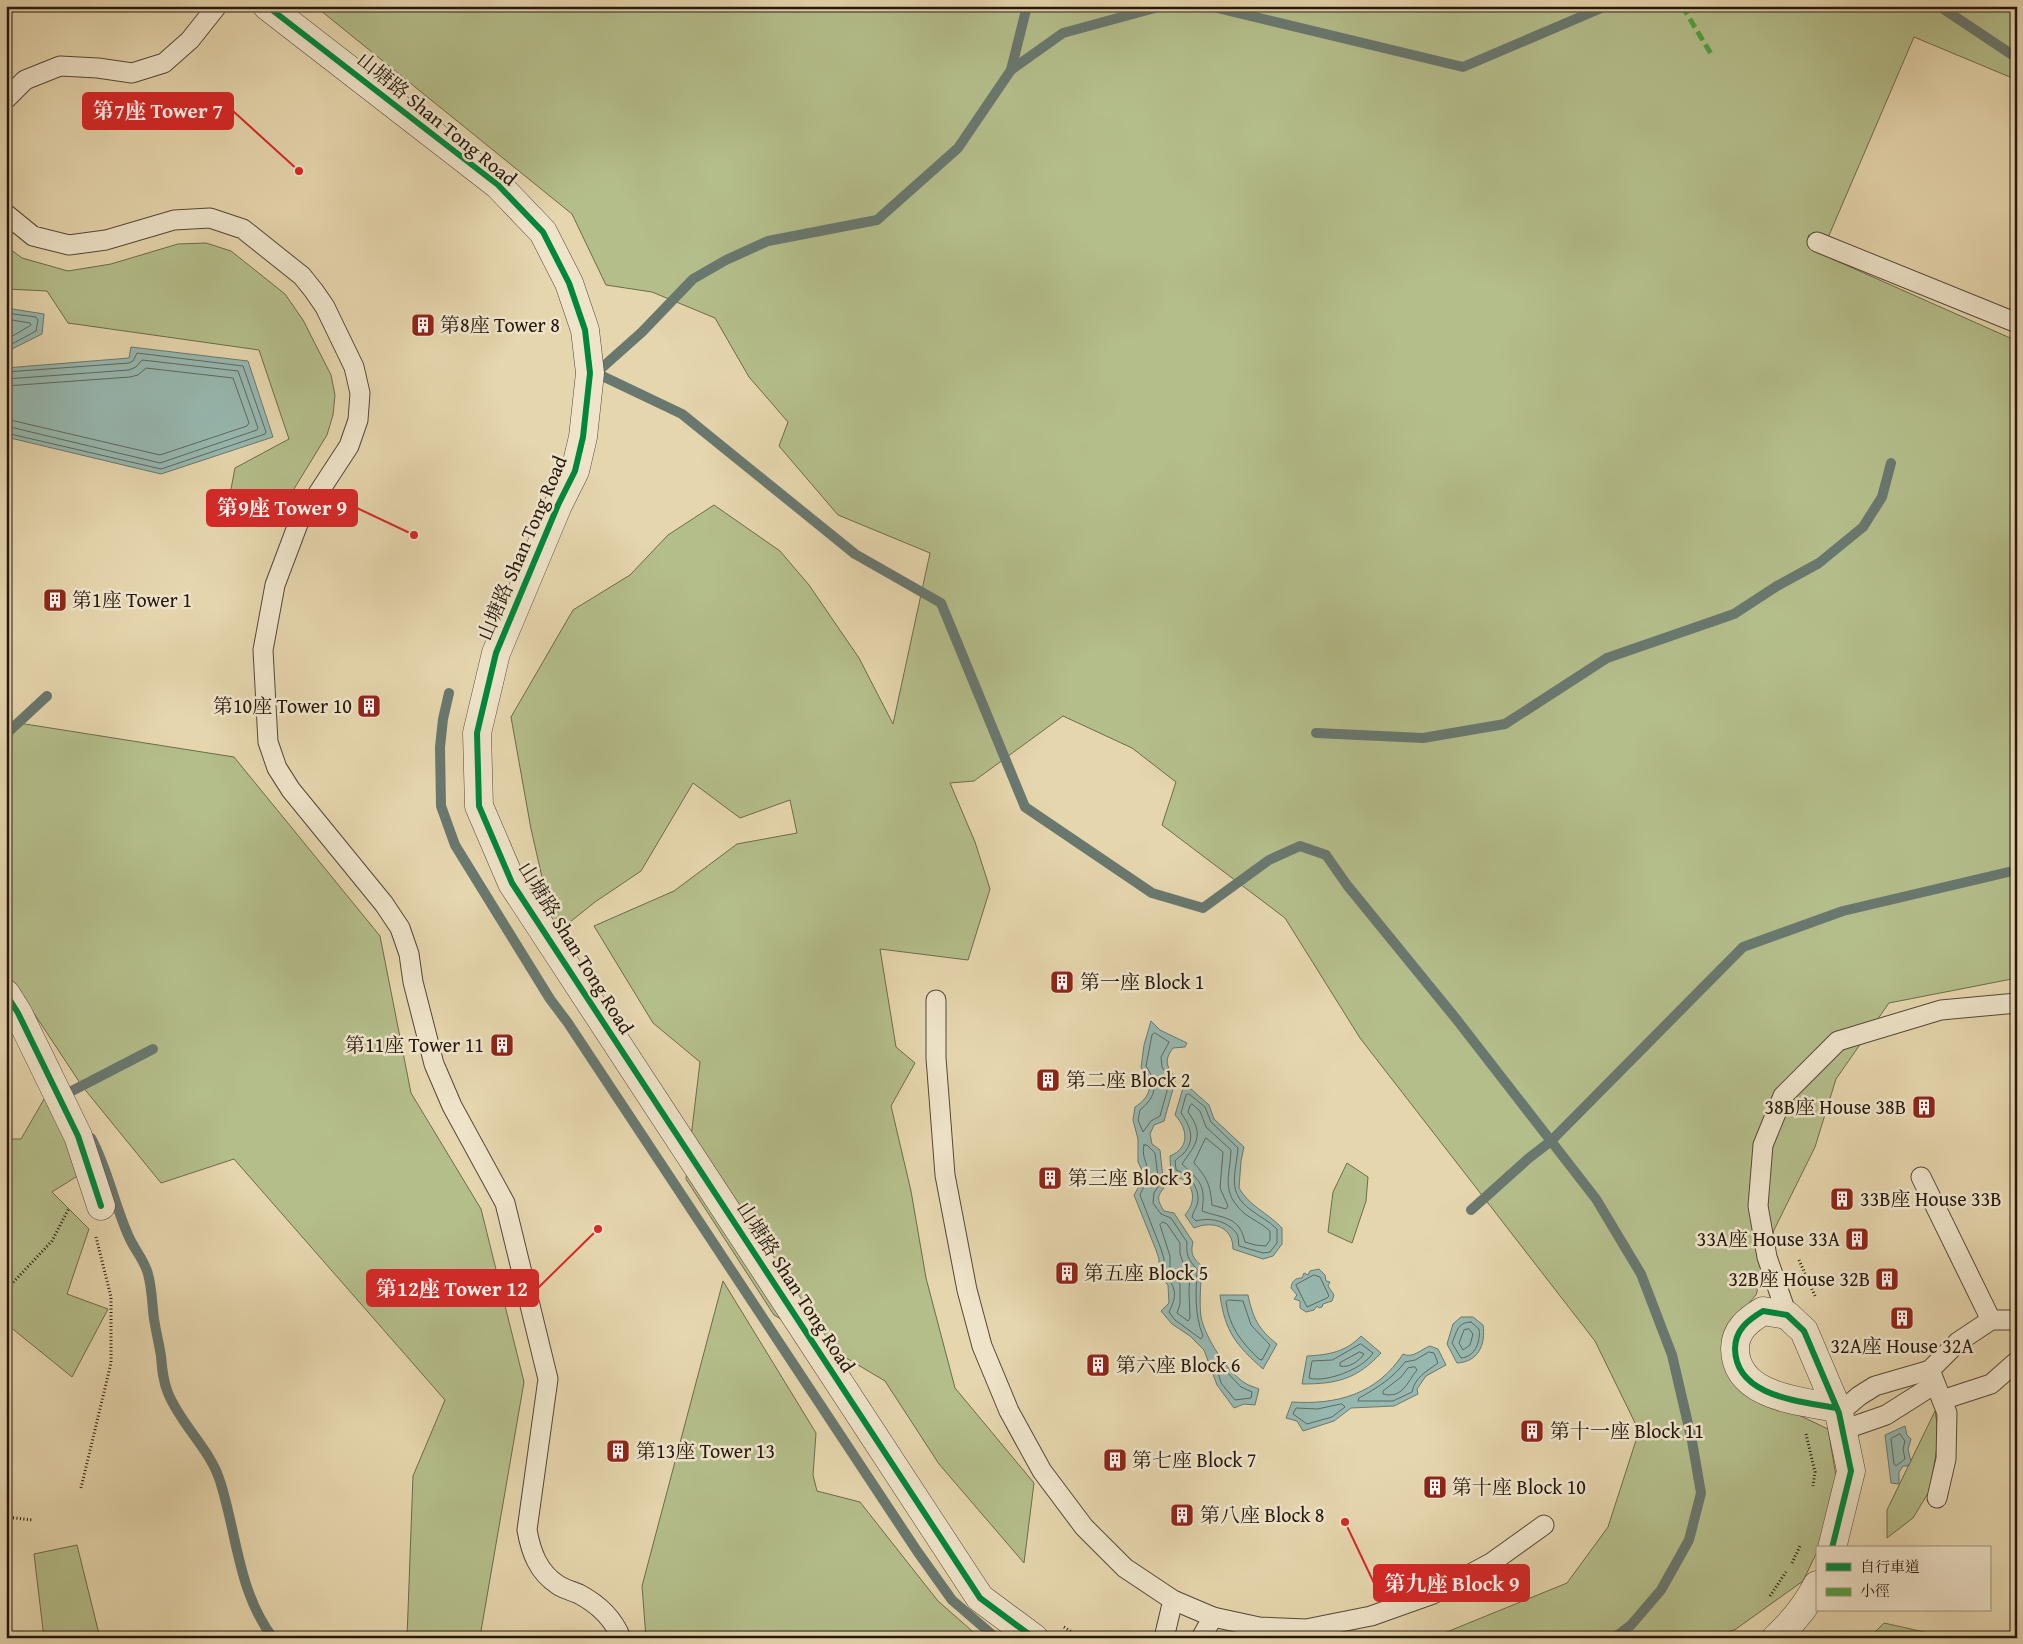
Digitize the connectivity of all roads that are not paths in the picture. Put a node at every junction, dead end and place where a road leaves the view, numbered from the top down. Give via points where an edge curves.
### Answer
1 (217, 6) edge
2 (268, 6) edge
3 (6, 99) edge
4 (6, 214) edge
5 (1817, 242) dead end
6 (2017, 323) edge
7 (6, 994) edge
8 (936, 1000) dead end
9 (2017, 1003) edge
10 (1921, 1177) dead end
11 (100, 1206) dead end
12 (1787, 1315) junction
13 (1991, 1320) junction
14 (2017, 1320) edge
15 (2017, 1361) edge
16 (1936, 1384) junction
17 (1840, 1417) junction
18 (1937, 1498) dead end
19 (1544, 1525) dead end
20 (1832, 1546) edge
21 (1816, 1587) edge
22 (1173, 1600) junction
23 (1213, 1617) junction
24 (1784, 1629) edge
25 (621, 1638) edge
26 (1034, 1638) edge
27 (1164, 1638) edge
28 (1201, 1638) edge

1 - 3 lane via 190,40 164,63 132,73 60,66 26,80
2 - 26 street, 山塘路 Shan Tong Road via 498,185 543,232 569,283 585,330 588,385 583,437 575,471 496,653 477,733 479,806 512,883 980,1598
4 - 25 lane via 33,236 69,245 106,240 174,220 210,218 243,230 302,276 325,307 354,367 360,393 358,420 349,446 298,524 275,585 264,650 268,742 277,768 290,790 400,928 434,1064 452,1106 506,1203 548,1379 527,1530 531,1552 542,1570 558,1586 601,1608
5 - 6 lane
7 - 11 street via 18,1012 78,1136
8 - 22 lane via 936,1058 945,1175 967,1290 982,1346 1009,1411 1042,1472 1084,1527 1125,1568
9 - 12 lane via 1941,1010 1838,1042 1783,1096 1763,1145 1758,1206 1767,1257
10 - 13 lane
12 - 17 street via 1804,1331
12 - 17 street via 1763,1311 1746,1322 1735,1341 1736,1363 1749,1380 1773,1396
13 - 14 lane
13 - 16 lane via 1958,1342
15 - 16 lane via 1991,1384
16 - 17 lane via 1886,1415
16 - 17 lane via 1875,1386 1859,1396
16 - 18 lane via 1947,1413 1946,1459
17 - 20 street via 1851,1472
19 - 23 lane via 1491,1563 1433,1594 1371,1616 1306,1629 1260,1627
21 - 24 street
22 - 23 lane
22 - 27 lane
23 - 28 lane

